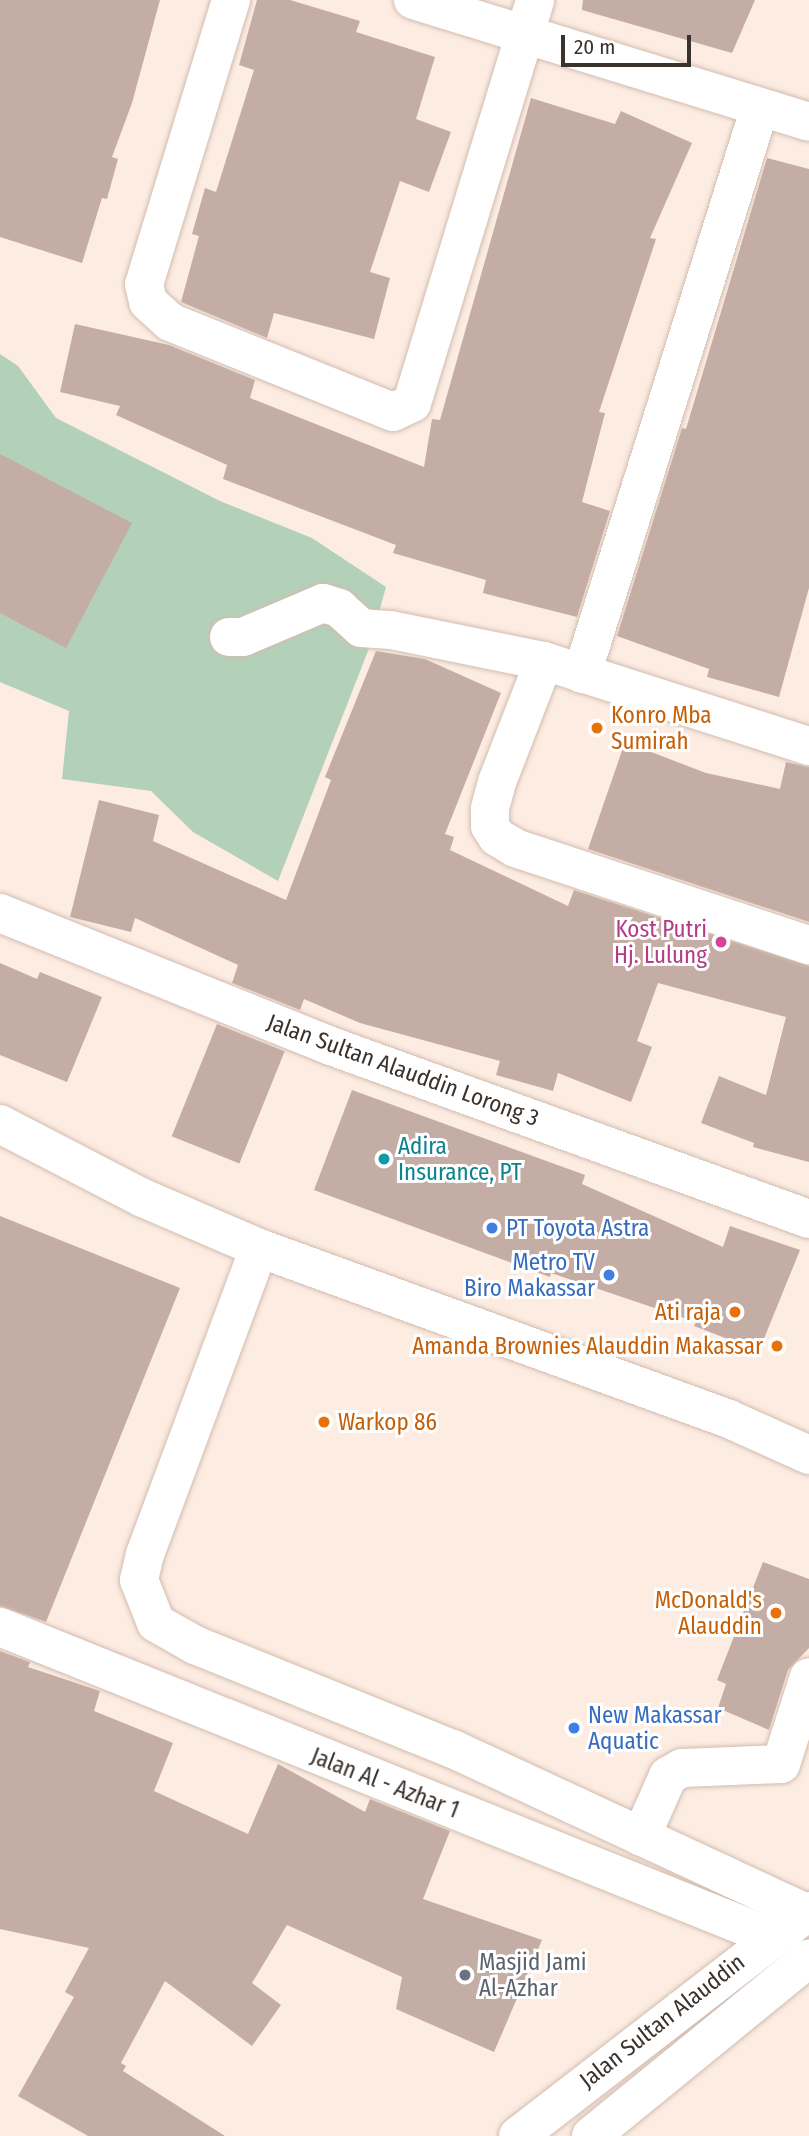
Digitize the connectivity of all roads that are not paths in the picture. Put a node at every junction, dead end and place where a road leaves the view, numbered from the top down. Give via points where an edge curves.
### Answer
1 (231, 0) edge
2 (412, 0) edge
3 (535, 0) edge
4 (524, 37) junction
5 (760, 107) junction
6 (809, 122) edge
7 (229, 637) dead end
8 (544, 661) junction
9 (582, 674) junction
10 (809, 746) edge
11 (0, 913) edge
12 (809, 945) edge
13 (0, 1124) edge
14 (809, 1219) edge
15 (259, 1248) junction
16 (809, 1455) edge
17 (0, 1627) edge
18 (809, 1677) edge
19 (641, 1837) junction
20 (807, 1912) edge
21 (771, 1937) junction
22 (809, 1958) edge
23 (518, 2136) edge
24 (591, 2136) edge

1 - 4 main road via 144,284 148,302 170,322 393,412 412,403
2 - 4 main road
3 - 4 main road
4 - 5 main road
5 - 6 main road
5 - 9 main road
7 - 8 main road via 243,637 323,603 339,607 361,628
8 - 9 main road
8 - 12 main road via 495,791 490,826 497,837 515,848
9 - 10 main road
11 - 14 main road, Jalan Sultan Alauddin Lorong 3 via 328,1045
13 - 15 main road via 143,1198
15 - 16 main road via 729,1419
15 - 19 main road via 145,1554 139,1580 156,1623 195,1645 453,1749
17 - 21 main road, Jalan Al - Azhar 1
18 - 19 main road via 781,1764 682,1768 668,1776
19 - 20 main road
20 - 21 main road, Jalan Sultan Alauddin
21 - 23 main road, Jalan Sultan Alauddin
22 - 24 main road, Jalan Sultan Alauddin

